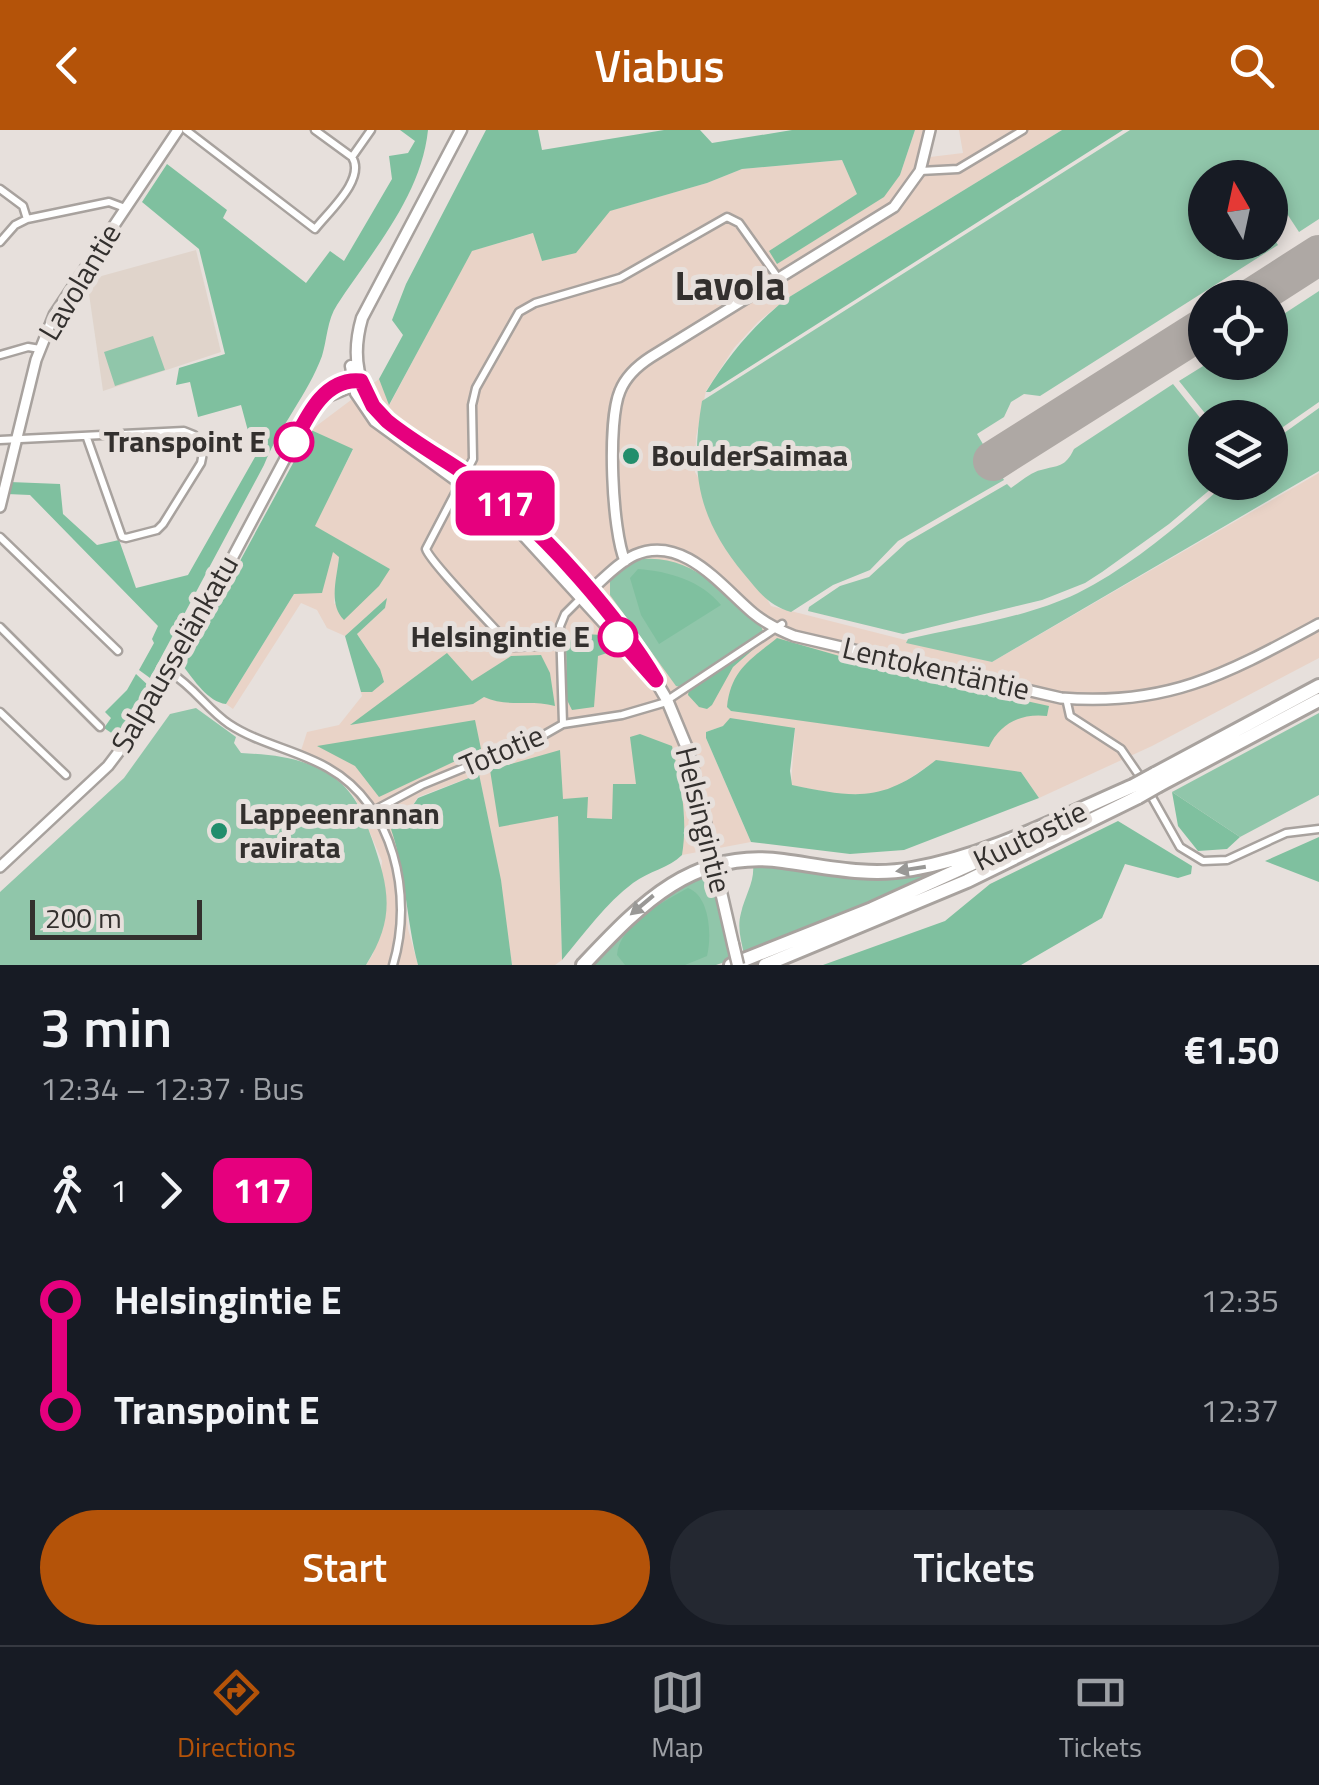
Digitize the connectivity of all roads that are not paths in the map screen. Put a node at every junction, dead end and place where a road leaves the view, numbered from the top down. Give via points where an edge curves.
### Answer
1 (178, 130) edge
2 (186, 130) edge
3 (315, 130) edge
4 (371, 130) edge
5 (461, 130) edge
6 (930, 130) edge
7 (1023, 130) edge
8 (352, 157) junction
9 (920, 171) junction
10 (0, 189) edge
11 (125, 208) junction
12 (27, 219) junction
13 (0, 242) edge
14 (779, 279) junction
15 (40, 349) junction
16 (0, 355) edge
17 (356, 383) junction
18 (88, 438) junction
19 (0, 440) edge
20 (15, 441) junction
21 (464, 478) junction
22 (0, 507) edge
23 (0, 537) edge
24 (625, 561) junction
25 (585, 595) junction
26 (1319, 624) edge
27 (778, 626) junction
28 (0, 627) edge
29 (559, 645) junction
30 (118, 651) dead end
31 (172, 672) junction
32 (1319, 686) edge
33 (1066, 698) junction
34 (667, 700) junction
35 (1319, 700) edge
36 (0, 712) edge
37 (563, 724) junction
38 (100, 727) dead end
39 (66, 775) dead end
40 (1157, 780) junction
41 (1135, 792) junction
42 (375, 810) junction
43 (1319, 830) edge
44 (716, 866) junction
45 (0, 867) edge
46 (897, 912) junction
47 (392, 965) edge
48 (583, 965) edge
49 (734, 965) edge
50 (766, 965) edge
51 (782, 965) edge

1 - 11 street, Lavolantie
2 - 8 street via 316,229 355,177
3 - 8 street
4 - 8 street
5 - 17 main road via 368,304 356,346
6 - 9 street
7 - 9 street via 958,169
9 - 14 street via 894,207
10 - 12 street
11 - 12 street via 109,202
11 - 15 street, Lavolantie via 70,286
12 - 13 street
14 - 21 street via 740,222 727,217 620,278 519,312 476,388 474,456
14 - 24 street via 650,357 624,382 612,436
15 - 16 street
15 - 20 street, Lavolantie
17 - 21 main road, Helsingintie via 387,421
17 - 31 street, Salpausselänkatu via 329,390 311,410
18 - 18 street via 190,432 203,453 164,524 126,538
18 - 20 street
19 - 20 street
20 - 22 street, Lavolantie
21 - 25 main road, Helsingintie via 524,521
21 - 29 street via 429,539 429,558 514,647
23 - 30 street
24 - 25 street
24 - 27 street, Lentokentäntie via 647,552 686,559
25 - 29 street, Tototie via 562,619
25 - 34 main road, Helsingintie via 631,641
26 - 33 street, Lentokentäntie via 1185,688 1118,700
27 - 33 street, Lentokentäntie via 819,643
27 - 34 street
28 - 38 street
29 - 37 street, Tototie
31 - 42 street via 230,725 331,770
31 - 45 street, Salpausselänkatu via 108,766
32 - 40 highway, Kuutostie
33 - 43 street via 1070,716 1126,754 1176,842 1196,860 1221,862 1286,833
34 - 37 street
34 - 44 main road, Helsingintie via 689,753
35 - 40 highway, Kuutostie
36 - 39 street
37 - 42 street, Tototie
40 - 41 highway, Kuutostie, bridge
41 -> 44 highway via 909,870 860,873 768,860
41 - 46 highway, Kuutostie
41 - 49 highway, Kuutostie
42 - 47 street via 403,917
44 -> 48 highway via 652,896
44 - 49 main road, Helsingintie, bridge
46 - 50 highway, Kuutostie
46 - 51 highway

